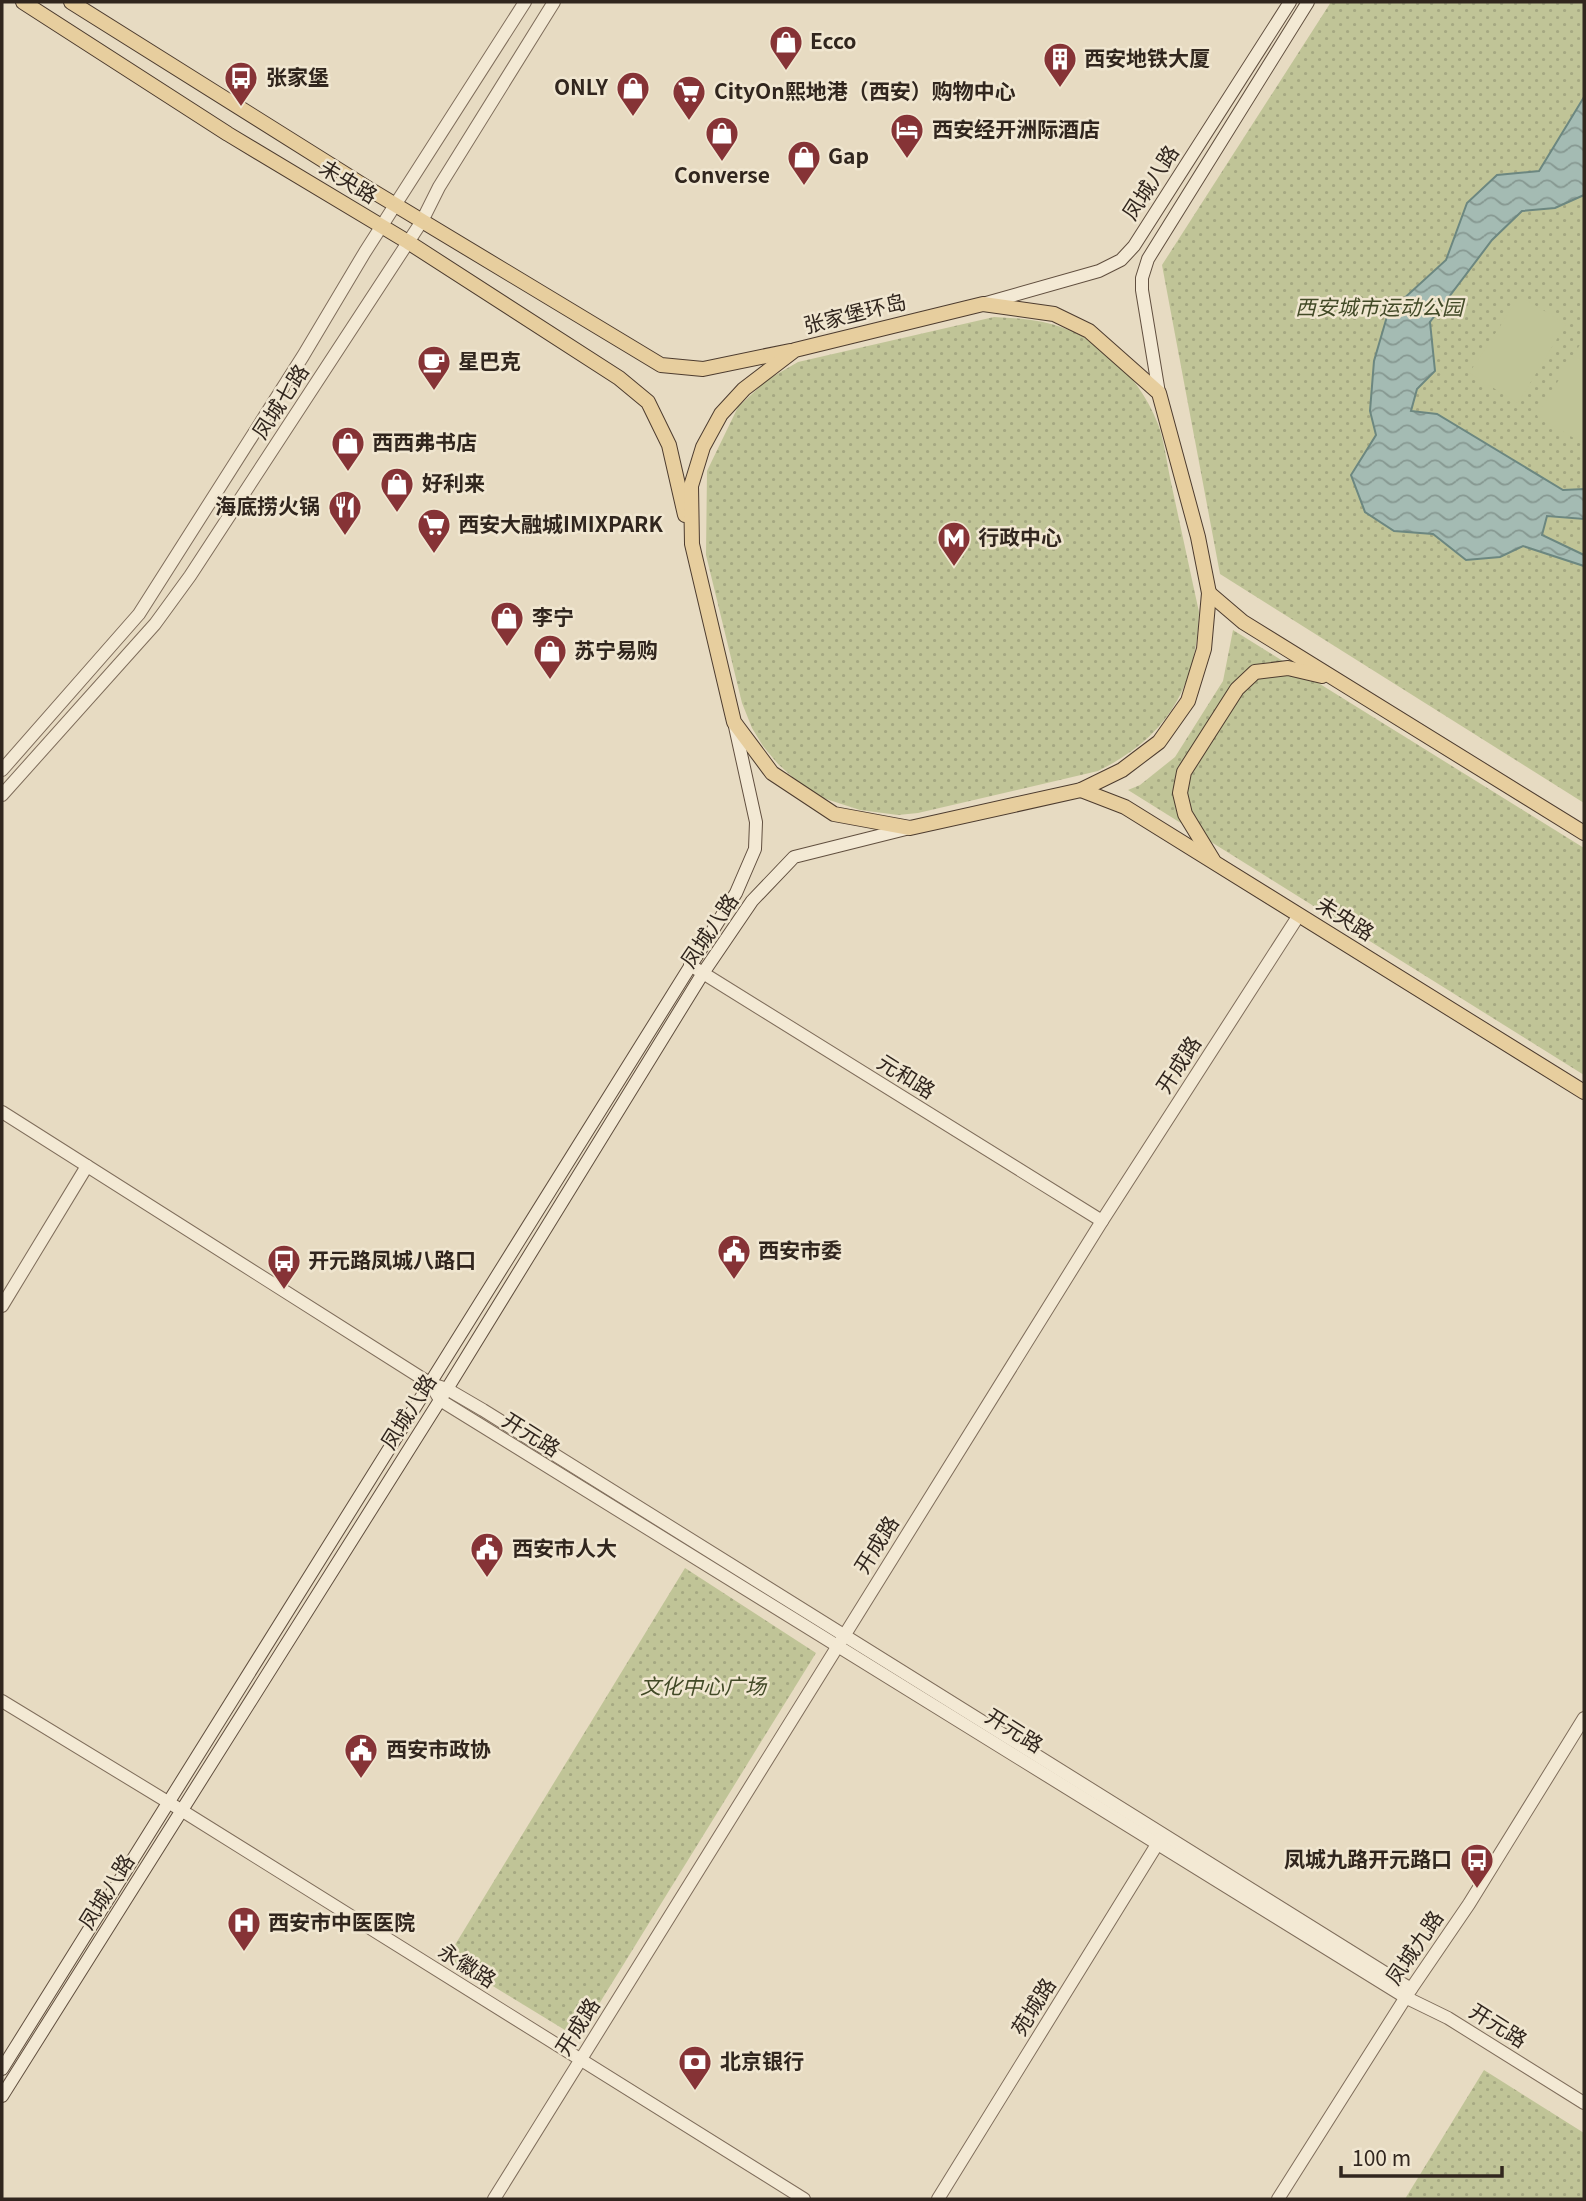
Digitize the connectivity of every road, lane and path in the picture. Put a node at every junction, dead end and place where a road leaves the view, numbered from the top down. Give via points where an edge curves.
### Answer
1 (23, 2) edge
2 (71, 2) edge
3 (525, 2) edge
4 (554, 2) edge
5 (1290, 2) edge
6 (1308, 2) edge
7 (395, 204) junction
8 (422, 221) junction
9 (381, 227) junction
10 (408, 242) junction
11 (983, 304) junction
12 (795, 350) junction
13 (1159, 393) junction
14 (692, 544) junction
15 (1209, 593) junction
16 (1337, 679) junction
17 (734, 722) junction
18 (2, 770) edge
19 (1081, 790) junction
20 (2, 794) edge
21 (911, 828) junction
22 (1584, 833) edge
23 (1214, 863) junction
24 (1299, 915) junction
25 (690, 965) junction
26 (703, 974) junction
27 (1584, 1092) edge
28 (2, 1112) edge
29 (87, 1166) junction
30 (1102, 1221) junction
31 (2, 1306) edge
32 (431, 1384) junction
33 (444, 1394) junction
34 (841, 1640) junction
35 (2, 1701) edge
36 (1584, 1718) edge
37 (169, 1803) junction
38 (181, 1810) junction
39 (1161, 1839) junction
40 (1408, 1993) junction
41 (581, 2060) junction
42 (2, 2069) edge
43 (2, 2096) edge
44 (1584, 2103) edge
45 (494, 2199) edge
46 (804, 2199) edge
47 (938, 2199) edge
48 (1278, 2199) edge

1 - 9 main road, 未央路
2 - 7 main road, 未央路
3 - 7 street, 凤城七路
4 - 8 street, 凤城七路
5 - 11 street, 凤城八路 via 1121,260 1099,271
6 - 13 street, 凤城八路 via 1148,259 1142,290
7 - 8 main road, 未央路
7 - 9 street, 凤城七路
8 - 10 street, 凤城七路
8 - 12 main road, 未央路 via 661,365 704,369
9 - 10 main road, 未央路
9 - 18 street, 凤城七路 via 139,614
10 - 14 main road, 未央路 via 620,378 648,402 669,445
10 - 20 street, 凤城七路 via 155,624
11 - 12 main road, 张家堡环岛
11 - 13 main road, 张家堡环岛 via 1054,314 1089,331
12 - 14 main road, 张家堡环岛 via 744,388 721,414 703,447 691,486
13 - 15 main road, 张家堡环岛
14 - 17 main road, 张家堡环岛
15 - 16 main road via 1243,622
15 - 19 main road, 张家堡环岛 via 1204,649 1188,701 1159,742 1122,770
16 - 22 main road
16 - 23 main road via 1288,668 1255,672 1237,689 1184,772 1180,793 1185,814
17 - 21 main road, 张家堡环岛 via 772,773 834,814
17 - 25 street, 凤城八路 via 756,822 755,849 736,893
19 - 21 main road, 张家堡环岛
19 - 23 main road, 未央路 via 1125,807
21 - 26 street, 凤城八路 via 794,857 752,901
23 - 24 main road, 未央路
24 - 27 main road, 未央路
24 - 30 street, 开成路
25 - 26 street, 元和路
25 - 32 street, 凤城八路
26 - 30 street, 元和路
26 - 33 street, 凤城八路
28 - 29 street, 开元路
29 - 31 street
29 - 32 street, 开元路
30 - 34 street, 开成路
32 - 33 street, 开元路
32 - 37 street, 凤城八路
33 - 34 street, 开元路 via 516,1449
33 - 38 street, 凤城八路
34 - 39 street, 开元路
34 - 41 street, 开成路
35 - 37 street, 永徽路
36 - 40 street, 凤城九路
37 - 38 street, 永徽路
37 - 42 street, 凤城八路
38 - 41 street, 永徽路
38 - 43 street, 凤城八路
39 - 40 street, 开元路
39 - 47 street, 苑城路
40 - 44 street, 开元路
40 - 48 street, 凤城九路
41 - 45 street, 开成路
41 - 46 street, 永徽路

